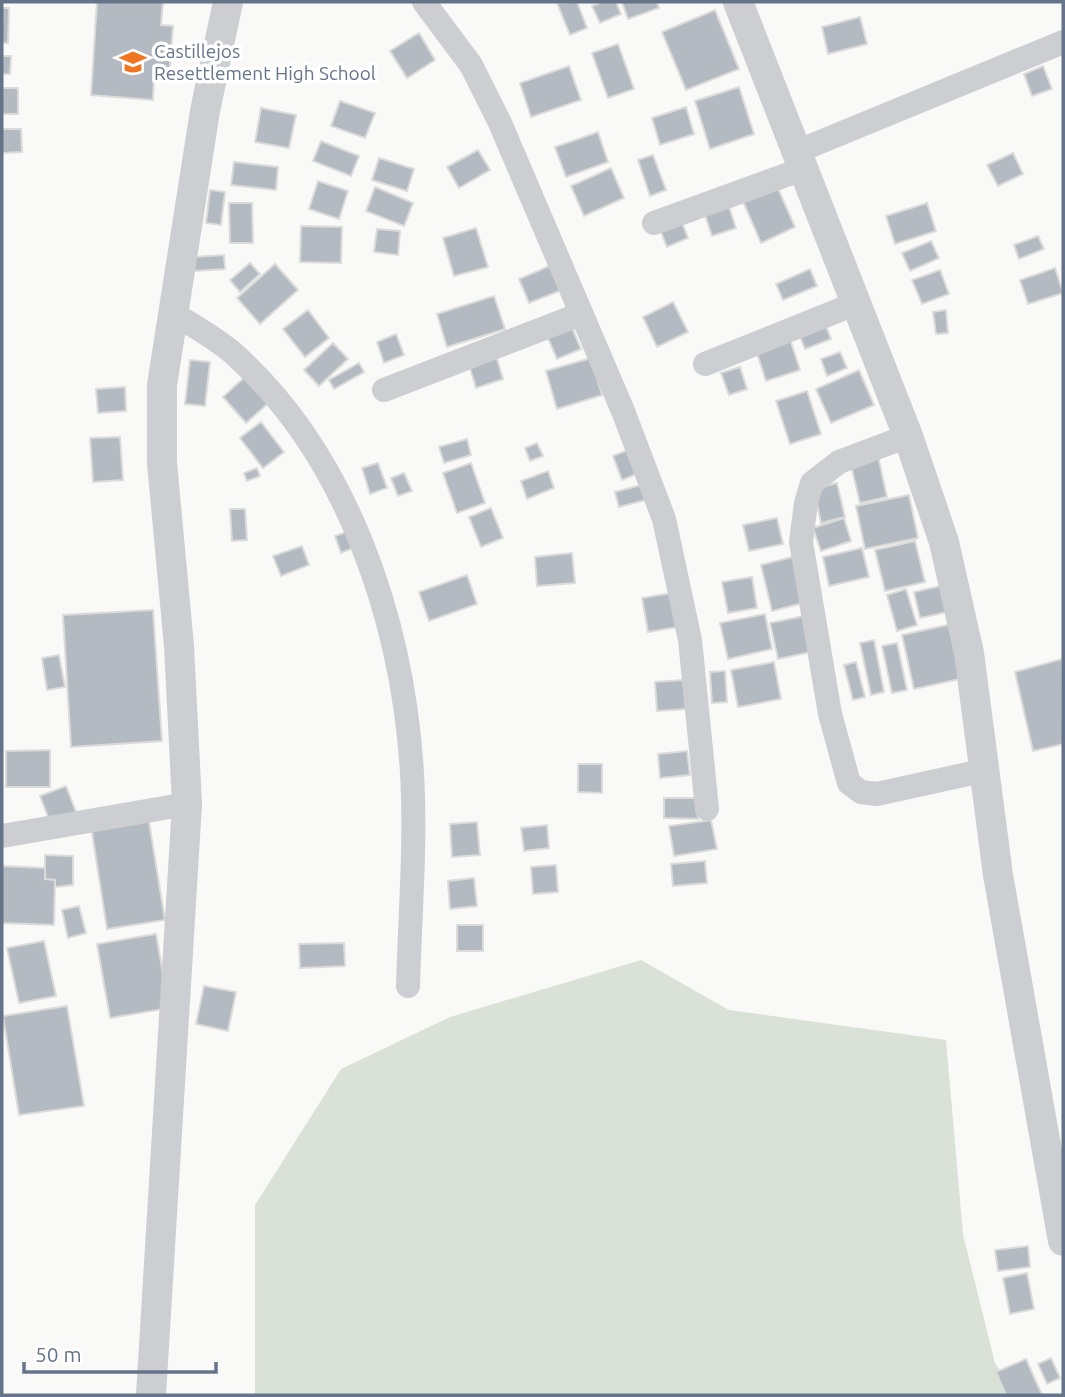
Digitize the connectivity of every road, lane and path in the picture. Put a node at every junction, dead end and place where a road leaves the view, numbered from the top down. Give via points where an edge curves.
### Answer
1 (228, 2) edge
2 (424, 2) edge
3 (738, 2) edge
4 (1063, 42) edge
5 (800, 161) junction
6 (654, 223) dead end
7 (857, 303) junction
8 (173, 313) junction
9 (581, 314) junction
10 (705, 364) dead end
11 (384, 390) dead end
12 (908, 436) junction
13 (986, 770) junction
14 (187, 804) junction
15 (707, 809) dead end
16 (2, 836) edge
17 (408, 985) dead end
18 (1063, 1241) edge
19 (150, 1395) edge

1 - 8 street via 205,111
2 - 9 street via 471,65
3 - 5 street
4 - 5 street
5 - 6 street
5 - 7 street
7 - 10 street
7 - 12 street
8 - 14 street via 162,385 162,463 179,646
8 - 17 street via 233,353 277,399 326,470 358,531 404,693 412,775
9 - 11 street
9 - 15 street via 664,519 690,640
12 - 13 street via 944,542 969,653
12 - 13 street via 839,462 812,483 806,503 801,542 830,714 849,783 861,792 877,794
13 - 18 street via 999,875
14 - 16 street
14 - 19 street

